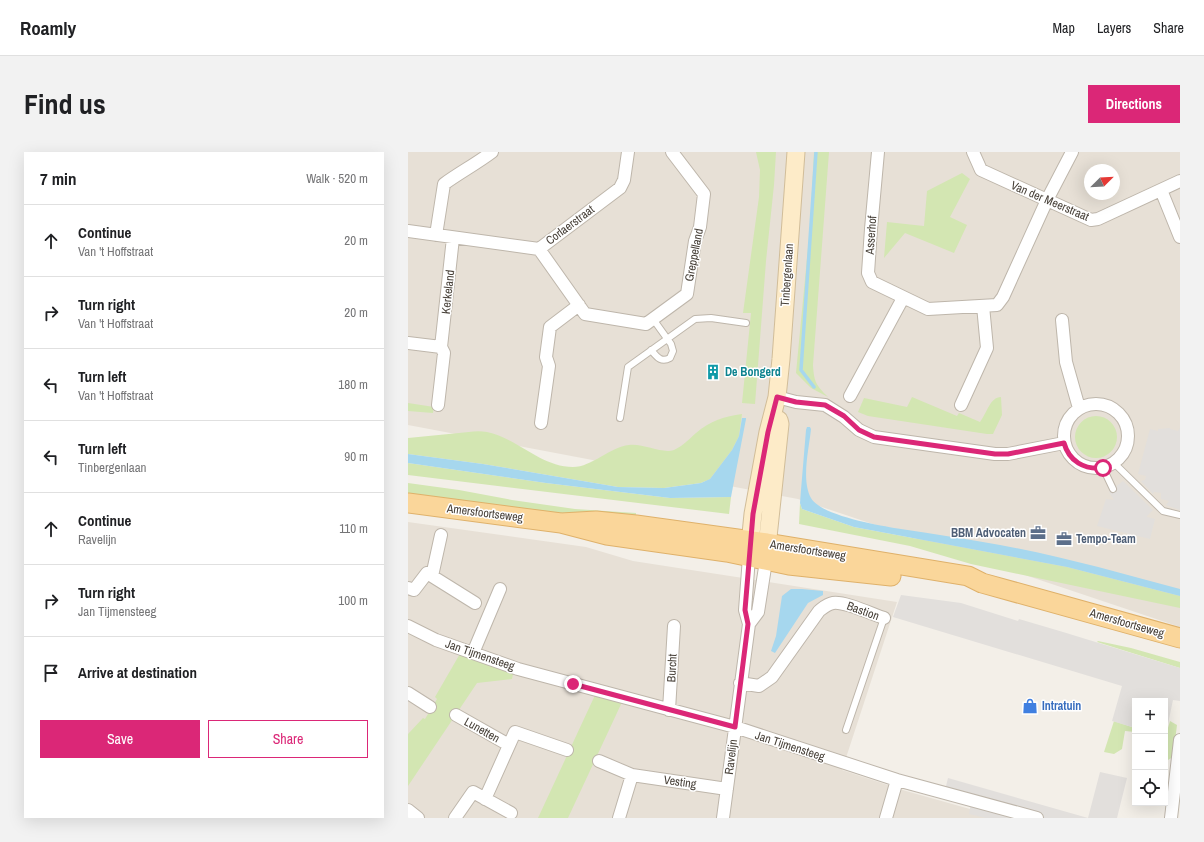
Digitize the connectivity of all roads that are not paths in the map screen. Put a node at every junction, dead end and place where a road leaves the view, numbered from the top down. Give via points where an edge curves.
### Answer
1 (492, 152) edge
2 (628, 152) edge
3 (672, 152) edge
4 (796, 152) edge
5 (878, 152) edge
6 (973, 152) edge
7 (1072, 152) edge
8 (1180, 181) edge
9 (1161, 190) junction
10 (1047, 200) junction
11 (408, 231) edge
12 (436, 235) junction
13 (1180, 237) edge
14 (453, 238) junction
15 (539, 249) junction
16 (903, 298) junction
17 (579, 305) junction
18 (982, 306) junction
19 (653, 319) junction
20 (1062, 320) dead end
21 (746, 323) dead end
22 (667, 338) junction
23 (408, 343) edge
24 (441, 347) junction
25 (651, 350) junction
26 (850, 396) dead end
27 (777, 397) junction
28 (438, 405) dead end
29 (961, 405) dead end
30 (1079, 408) junction
31 (620, 418) dead end
32 (541, 423) dead end
33 (1064, 443) junction
34 (1112, 463) junction
35 (1113, 489) dead end
36 (408, 503) edge
37 (1180, 516) edge
38 (441, 535) dead end
39 (758, 550) junction
40 (432, 576) junction
41 (408, 588) edge
42 (500, 589) dead end
43 (475, 603) dead end
44 (884, 618) joint
45 (748, 624) junction
46 (408, 626) edge
47 (674, 626) dead end
48 (1180, 638) edge
49 (474, 653) junction
50 (740, 683) junction
51 (408, 693) edge
52 (430, 708) dead end
53 (669, 710) junction
54 (456, 715) dead end
55 (735, 727) junction
56 (846, 730) dead end
57 (1180, 740) edge
58 (509, 745) junction
59 (567, 750) dead end
60 (599, 761) dead end
61 (632, 775) junction
62 (897, 780) junction
63 (727, 789) junction
64 (484, 799) junction
65 (408, 810) edge
66 (511, 813) dead end
67 (418, 818) edge
68 (455, 818) edge
69 (619, 818) edge
70 (724, 818) edge
71 (886, 818) edge
72 (1037, 818) edge
73 (1171, 818) edge

1 - 12 street via 444,184
2 - 15 street, Corlaerstraat via 624,180 620,188
3 - 19 street, Greppelland via 704,194 687,294
4 - 27 street, Tinbergenlaan
5 - 16 street, Asserhof via 868,273 872,282
6 - 10 street, Van der Meerstraat via 981,170
7 - 10 street, Asserhof
8 - 9 street, Van der Meerstraat
9 - 10 street, Van der Meerstraat via 1091,220
9 - 13 street
10 - 18 street, Asserhof via 1003,297 997,305
11 - 12 street, Corlaerstraat
12 - 14 street, Corlaerstraat
14 - 15 street, Corlaerstraat
14 - 24 street, Kerkeland
15 - 17 street, Greppelland
16 - 18 street, Asserhof via 928,309
16 - 26 street
17 - 19 street, Greppelland via 585,314 646,324
17 - 32 street via 550,327 546,357 549,366
18 - 29 street via 987,348
19 - 22 lane
20 - 30 street via 1066,362
21 - 22 lane via 695,318
22 - 25 lane
22 - 25 lane via 673,347 670,358 660,360
23 - 24 street
24 - 28 street, Kerkeland via 444,352
25 - 31 lane via 628,367
27 - 33 street via 825,405 844,416 859,430 874,437 995,454 1008,454
27 - 39 street, Tinbergenlaan via 754,506
30 - 33 street via 1066,423
30 - 34 street via 1100,404 1119,413 1127,426 1126,448
33 - 34 street via 1078,464 1090,468
34 - 35 lane
34 - 37 lane via 1163,511
36 - 39 main road, Amersfoortseweg via 561,523 622,523
38 - 40 street
39 - 45 street, Ravelijn via 745,610
39 - 45 street, Ravelijn via 758,612
39 - 48 main road, Amersfoortseweg via 789,565 965,585 982,583
40 - 41 street via 427,573 414,590
40 - 43 street
42 - 49 street
44 - 50 street, Bastion via 840,603 831,603 819,611 772,677 759,686
44 - 56 lane, Bastion
45 - 50 street, Ravelijn
46 - 49 street, Jan Tijmensteeg via 436,640
47 - 53 street, Burcht
49 - 53 street, Jan Tijmensteeg via 518,669
50 - 55 street, Ravelijn
51 - 52 street
53 - 55 street, Jan Tijmensteeg
54 - 58 street, Lunetten
55 - 62 street, Jan Tijmensteeg
55 - 63 street, Ravelijn
57 - 73 street
58 - 59 street, Lunetten via 515,732
58 - 64 street, Lunetten
60 - 61 street, Vesting
61 - 63 street, Vesting
61 - 69 street
62 - 71 street
62 - 72 street, Jan Tijmensteeg
63 - 70 street, Ravelijn
64 - 66 street
64 - 68 street via 473,792
65 - 67 street

